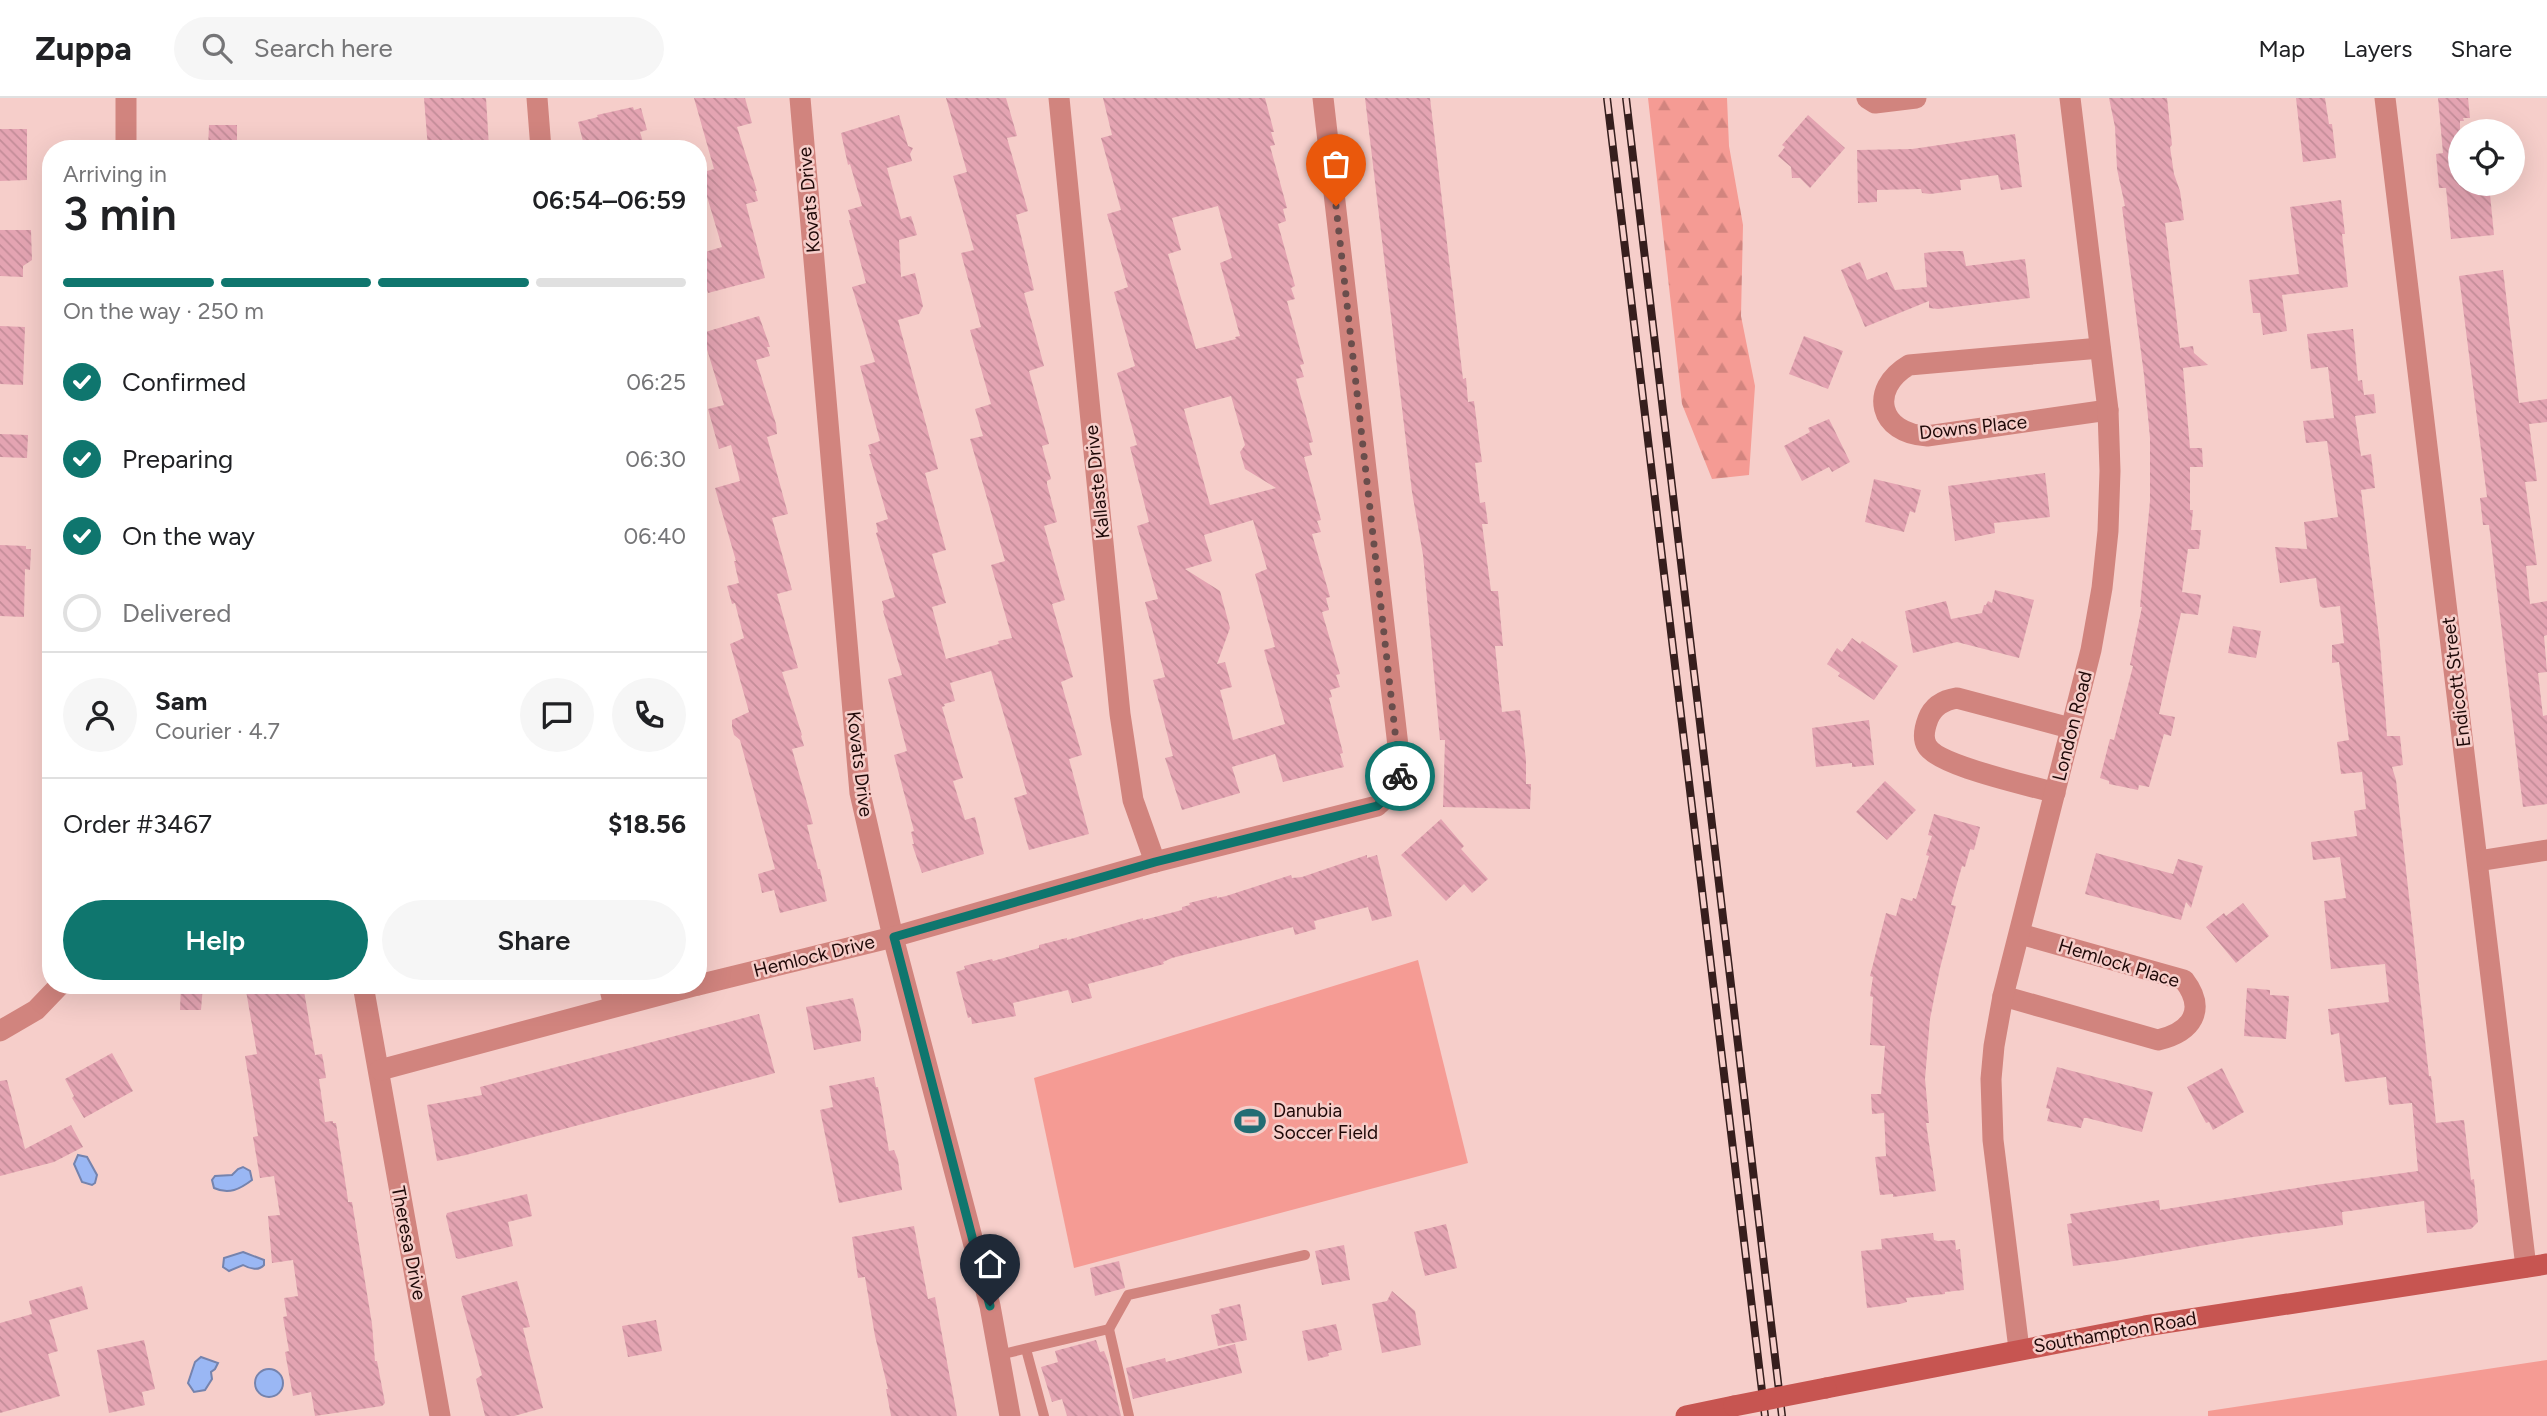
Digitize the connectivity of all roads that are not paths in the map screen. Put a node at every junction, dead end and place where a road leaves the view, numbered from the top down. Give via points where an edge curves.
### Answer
1 (126, 98) edge
2 (537, 98) edge
3 (800, 98) edge
4 (1059, 98) edge
5 (1323, 98) edge
6 (1867, 98) edge
7 (1916, 98) edge
8 (2070, 98) edge
9 (2385, 98) edge
10 (126, 140) edge
11 (540, 140) edge
12 (2099, 348) junction
13 (2108, 410) junction
14 (2070, 728) junction
15 (2055, 793) junction
16 (2547, 850) edge
17 (2478, 861) junction
18 (1155, 862) junction
19 (2020, 934) junction
20 (894, 937) junction
21 (707, 983) edge
22 (51, 994) edge
23 (365, 994) edge
24 (611, 996) edge
25 (2003, 996) junction
26 (0, 1031) edge
27 (380, 1070) junction
28 (1305, 1255) dead end
29 (2536, 1265) edge
30 (1109, 1329) junction
31 (1026, 1349) junction
32 (2019, 1349) junction
33 (999, 1355) junction
34 (440, 1416) edge
35 (1010, 1416) edge
36 (1044, 1416) edge
37 (1129, 1416) edge
38 (1686, 1416) edge

1 - 10 street
2 - 11 street
3 - 20 street, Kovats Drive via 860,793
4 - 18 street, Kallaste Drive via 1120,714 1133,800
5 - 18 street, Hemlock Drive via 1401,772 1391,794 1377,806
6 - 7 street via 1875,103
8 - 12 street, London Road
9 - 17 street, Endicott Street
12 - 13 street, London Road
12 - 13 street, Downs Place via 1909,365 1889,383 1885,411 1895,427 1927,436
13 - 14 street, London Road via 2110,483 2102,588
14 - 15 street, London Road
14 - 15 street via 1958,698 1936,707 1926,726 1925,743 1935,755
15 - 19 street, London Road
16 - 17 street
17 - 29 street, Endicott Street
18 - 20 street, Hemlock Drive
19 - 25 street, London Road
19 - 25 street, Hemlock Place via 2184,980 2197,1003 2195,1015 2175,1036 2158,1040
20 - 21 street, Hemlock Drive
20 - 33 street, Kovats Drive
22 - 26 street via 36,1010
23 - 27 street, Theresa Drive
24 - 27 street, Hemlock Drive
25 - 32 street, London Road via 1991,1079 1993,1140
27 - 34 street, Theresa Drive
28 - 30 lane via 1128,1295
29 - 32 street, Southampton Road
30 - 31 lane
30 - 37 lane
31 - 33 lane
31 - 36 lane
32 - 38 street, Southampton Road, bridge
33 - 35 street, Kovats Drive

